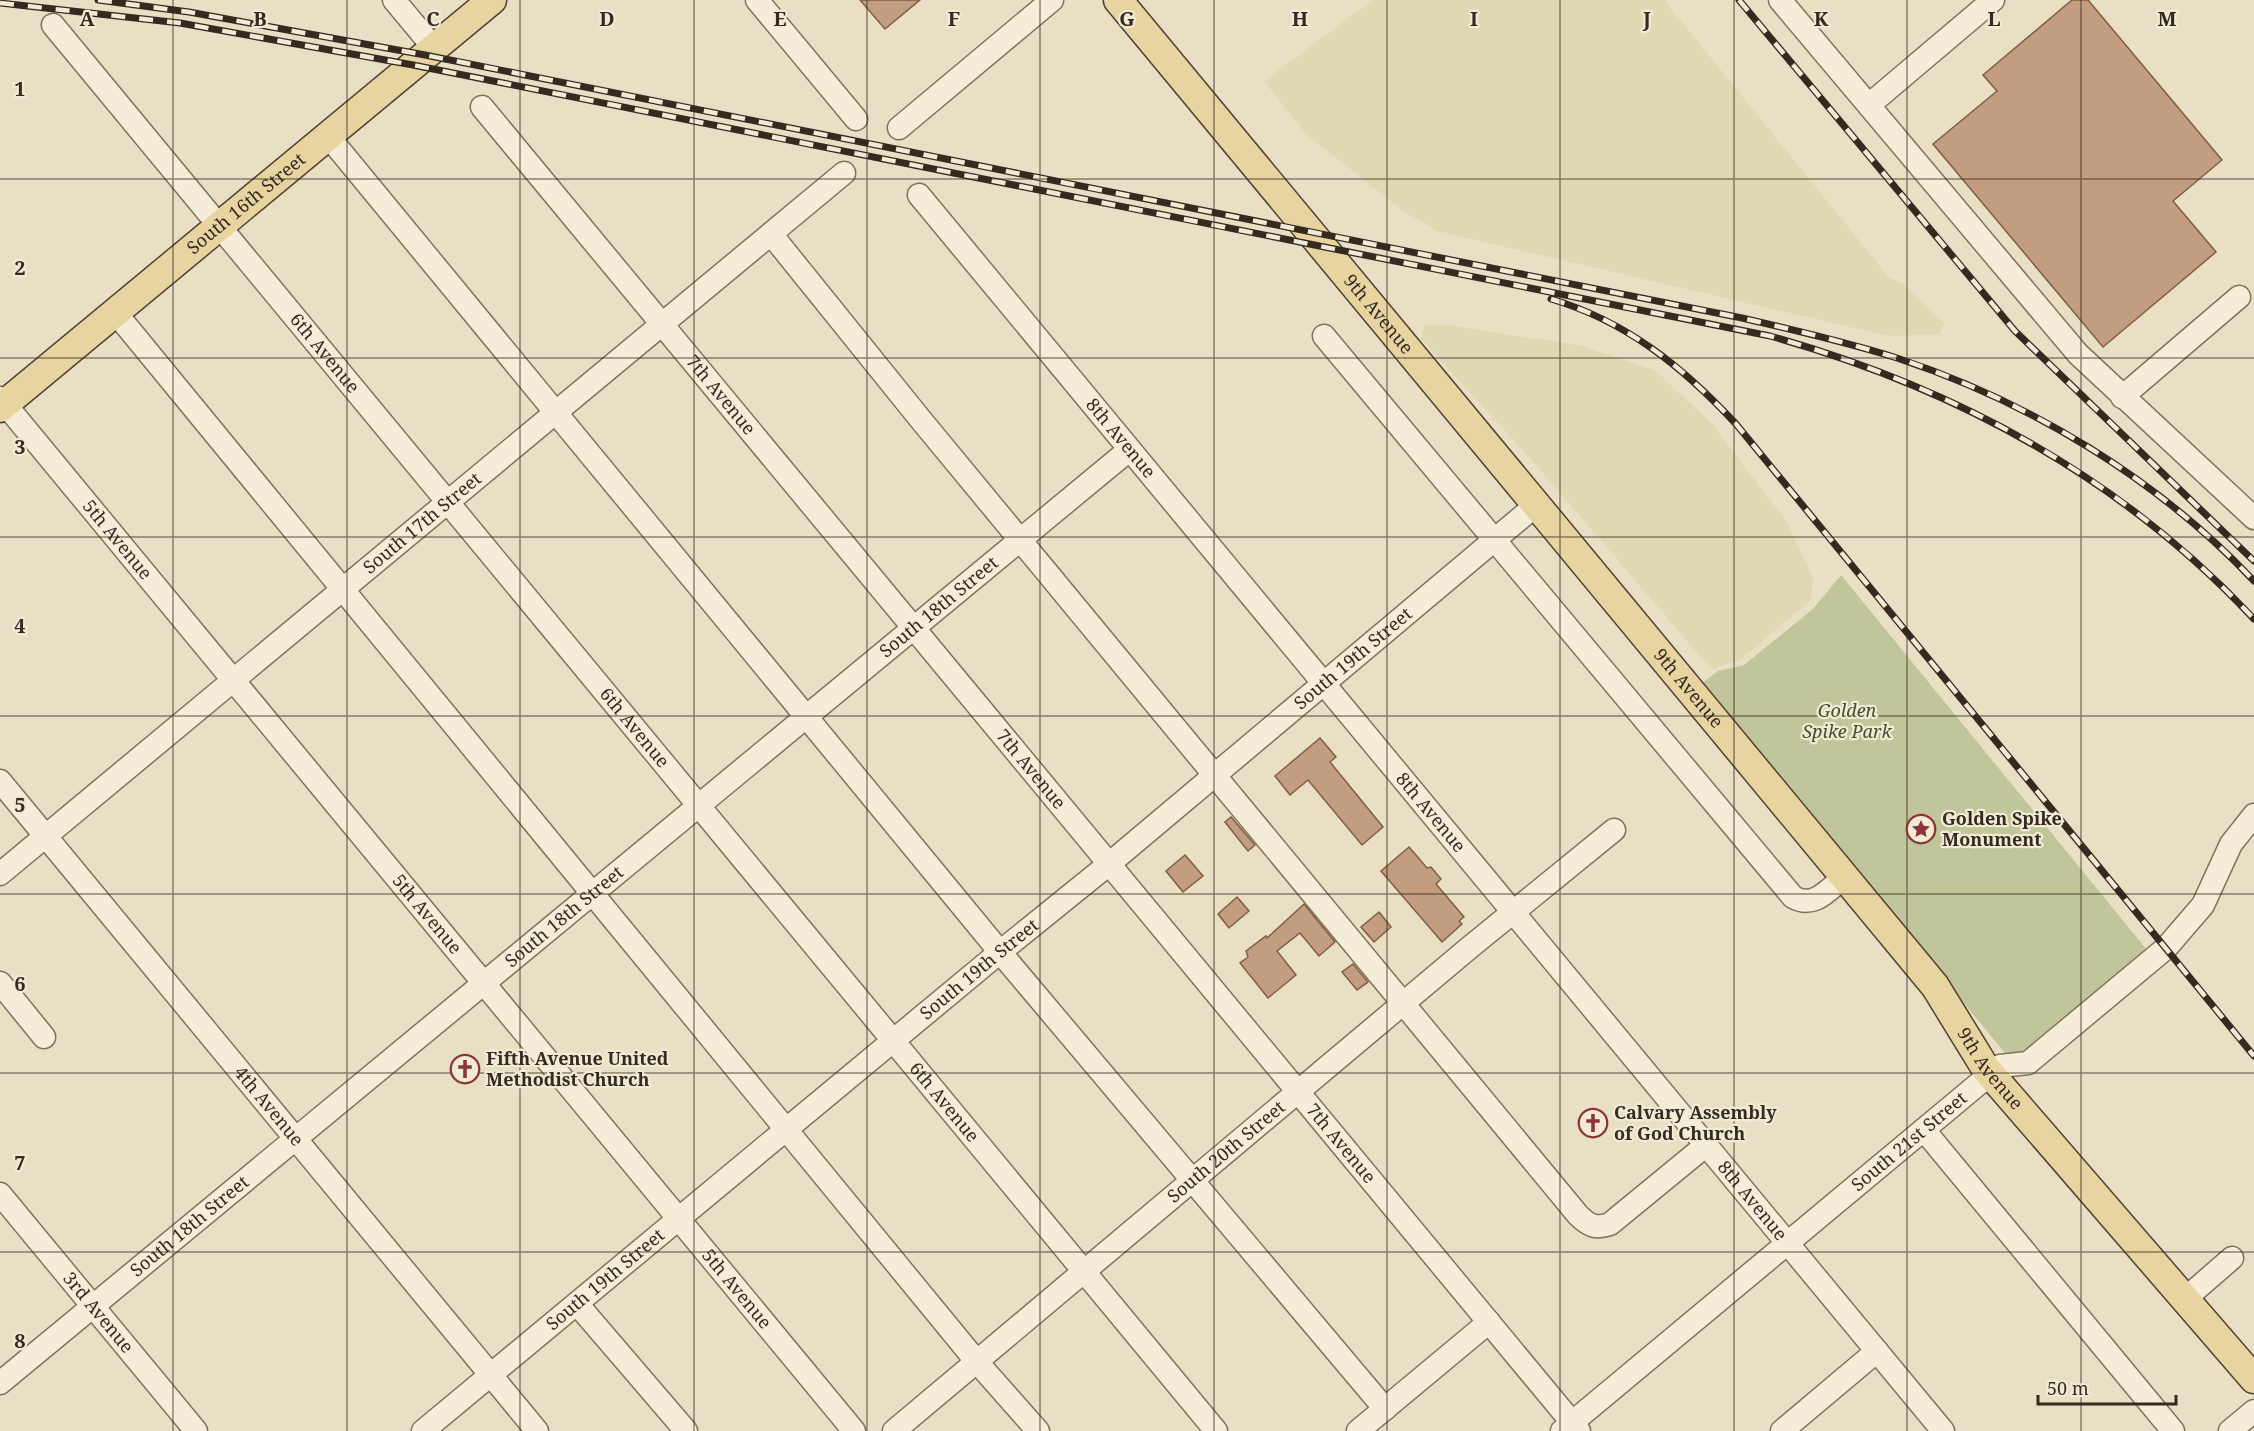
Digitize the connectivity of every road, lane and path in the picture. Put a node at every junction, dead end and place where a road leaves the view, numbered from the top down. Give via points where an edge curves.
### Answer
1 (394, 0) edge
2 (492, 0) edge
3 (758, 0) edge
4 (1052, 0) edge
5 (1118, 0) edge
6 (1780, 0) edge
7 (1993, 0) edge
8 (53, 25) dead end
9 (434, 48) junction
10 (1869, 105) junction
11 (482, 106) dead end
12 (856, 119) dead end
13 (899, 128) dead end
14 (328, 136) junction
15 (844, 173) dead end
16 (919, 195) dead end
17 (219, 226) junction
18 (771, 234) junction
19 (2239, 297) dead end
20 (115, 312) junction
21 (663, 324) junction
22 (1324, 336) dead end
23 (2122, 397) junction
24 (2, 403) edge
25 (555, 413) junction
26 (1130, 450) junction
27 (447, 502) junction
28 (1536, 505) junction
29 (2254, 518) edge
30 (1020, 539) junction
31 (1493, 540) junction
32 (344, 588) junction
33 (913, 627) junction
34 (233, 681) junction
35 (1323, 683) junction
36 (806, 715) junction
37 (1214, 774) junction
38 (0, 781) edge
39 (697, 804) junction
40 (2254, 815) edge
41 (1614, 830) dead end
42 (46, 836) junction
43 (1109, 864) junction
44 (0, 874) edge
45 (1844, 877) junction
46 (591, 892) junction
47 (1513, 913) junction
48 (1000, 952) junction
49 (0, 983) edge
50 (483, 983) junction
51 (1404, 1002) junction
52 (44, 1037) dead end
53 (893, 1042) junction
54 (1991, 1074) junction
55 (1298, 1092) junction
56 (1924, 1130) junction
57 (787, 1131) junction
58 (295, 1138) junction
59 (1706, 1146) junction
60 (1192, 1181) junction
61 (0, 1194) edge
62 (680, 1220) junction
63 (1787, 1244) junction
64 (2232, 1258) dead end
65 (1084, 1273) junction
66 (2186, 1298) junction
67 (92, 1305) junction
68 (578, 1305) junction
69 (1489, 1322) junction
70 (1877, 1351) junction
71 (977, 1362) junction
72 (492, 1375) junction
73 (2254, 1379) edge
74 (0, 1383) edge
75 (1385, 1409) junction
76 (2254, 1411) edge
77 (1571, 1428) edge
78 (196, 1431) edge
79 (423, 1431) edge
80 (537, 1431) edge
81 (686, 1431) edge
82 (854, 1431) edge
83 (894, 1431) edge
84 (1038, 1431) edge
85 (1216, 1431) edge
86 (1358, 1431) edge
87 (1782, 1431) edge
88 (1943, 1431) edge
89 (2173, 1431) edge
90 (2230, 1431) edge

1 - 9 street
2 - 9 main road, South 16th Street
3 - 12 street
4 - 13 street
5 - 28 main road, 9th Avenue
6 - 10 street
7 - 10 street
8 - 17 street, 6th Avenue
9 - 14 main road, South 16th Street
10 - 23 street via 2078,354
11 - 21 street, 7th Avenue
14 - 17 main road, South 16th Street
14 - 25 street
15 - 18 street, South 17th Street
16 - 26 street, 8th Avenue
17 - 20 main road, South 16th Street
17 - 27 street, 6th Avenue
18 - 21 street, South 17th Street
18 - 30 street
19 - 23 street
20 - 24 main road, South 16th Street
20 - 32 street
21 - 25 street, South 17th Street
21 - 33 street, 7th Avenue
22 - 31 street
23 - 29 street
24 - 34 street, 5th Avenue
25 - 27 street, South 17th Street
25 - 36 street
26 - 30 street, South 18th Street
26 - 35 street, 8th Avenue
27 - 32 street, South 17th Street
27 - 39 street, 6th Avenue
28 - 31 street, South 19th Street
28 - 45 main road, 9th Avenue
30 - 33 street, South 18th Street
30 - 37 street
31 - 35 street, South 19th Street
31 - 45 street via 1793,897 1802,902 1814,901
32 - 34 street, South 17th Street
32 - 46 street
33 - 36 street, South 18th Street
33 - 43 street, 7th Avenue
34 - 42 street, South 17th Street
34 - 50 street, 5th Avenue
35 - 37 street, South 19th Street
35 - 47 street, 8th Avenue
36 - 39 street, South 18th Street
36 - 48 street
37 - 43 street, South 19th Street
37 - 51 street
38 - 42 street, 4th Avenue
39 - 46 street, South 18th Street
39 - 53 street, 6th Avenue
40 - 54 street, South 21st Street via 2231,844 2203,905 2166,948 2028,1063 2000,1066
41 - 47 street, South 20th Street
42 - 44 street, South 17th Street
42 - 58 street, 4th Avenue
43 - 48 street, South 19th Street
43 - 55 street, 7th Avenue
45 - 54 main road, 9th Avenue via 1935,986
46 - 50 street, South 18th Street
46 - 57 street
47 - 51 street, South 20th Street
47 - 59 street, 8th Avenue
48 - 53 street, South 19th Street
48 - 60 street
49 - 52 street
50 - 58 street, South 18th Street
50 - 62 street, 5th Avenue
51 - 55 street, South 20th Street
51 - 59 street via 1587,1224 1598,1228 1610,1224
53 - 57 street, South 19th Street
53 - 65 street, 6th Avenue
54 - 56 street, South 21st Street
54 - 66 main road, 9th Avenue
55 - 60 street, South 20th Street
55 - 69 street, 7th Avenue
56 - 63 street, South 21st Street
56 - 89 street
57 - 62 street, South 19th Street
57 - 71 street
58 - 67 street, South 18th Street
58 - 72 street, 4th Avenue
59 - 63 street, 8th Avenue
60 - 65 street, South 20th Street
60 - 75 street
61 - 67 street, 3rd Avenue
62 - 68 street, South 19th Street
62 - 82 street, 5th Avenue
63 - 70 street, 8th Avenue
63 - 77 street, South 21st Street
64 - 66 street
65 - 71 street, South 20th Street
65 - 85 street, 6th Avenue
66 - 73 main road, 9th Avenue
67 - 74 street, South 18th Street
67 - 78 street, 3rd Avenue
68 - 72 street, South 19th Street
68 - 81 street
69 - 75 street
69 - 77 street, 7th Avenue
70 - 87 street
70 - 88 street, 8th Avenue
71 - 83 street, South 20th Street
71 - 84 street
72 - 79 street, South 19th Street
72 - 80 street, 4th Avenue
75 - 86 street
76 - 90 street

